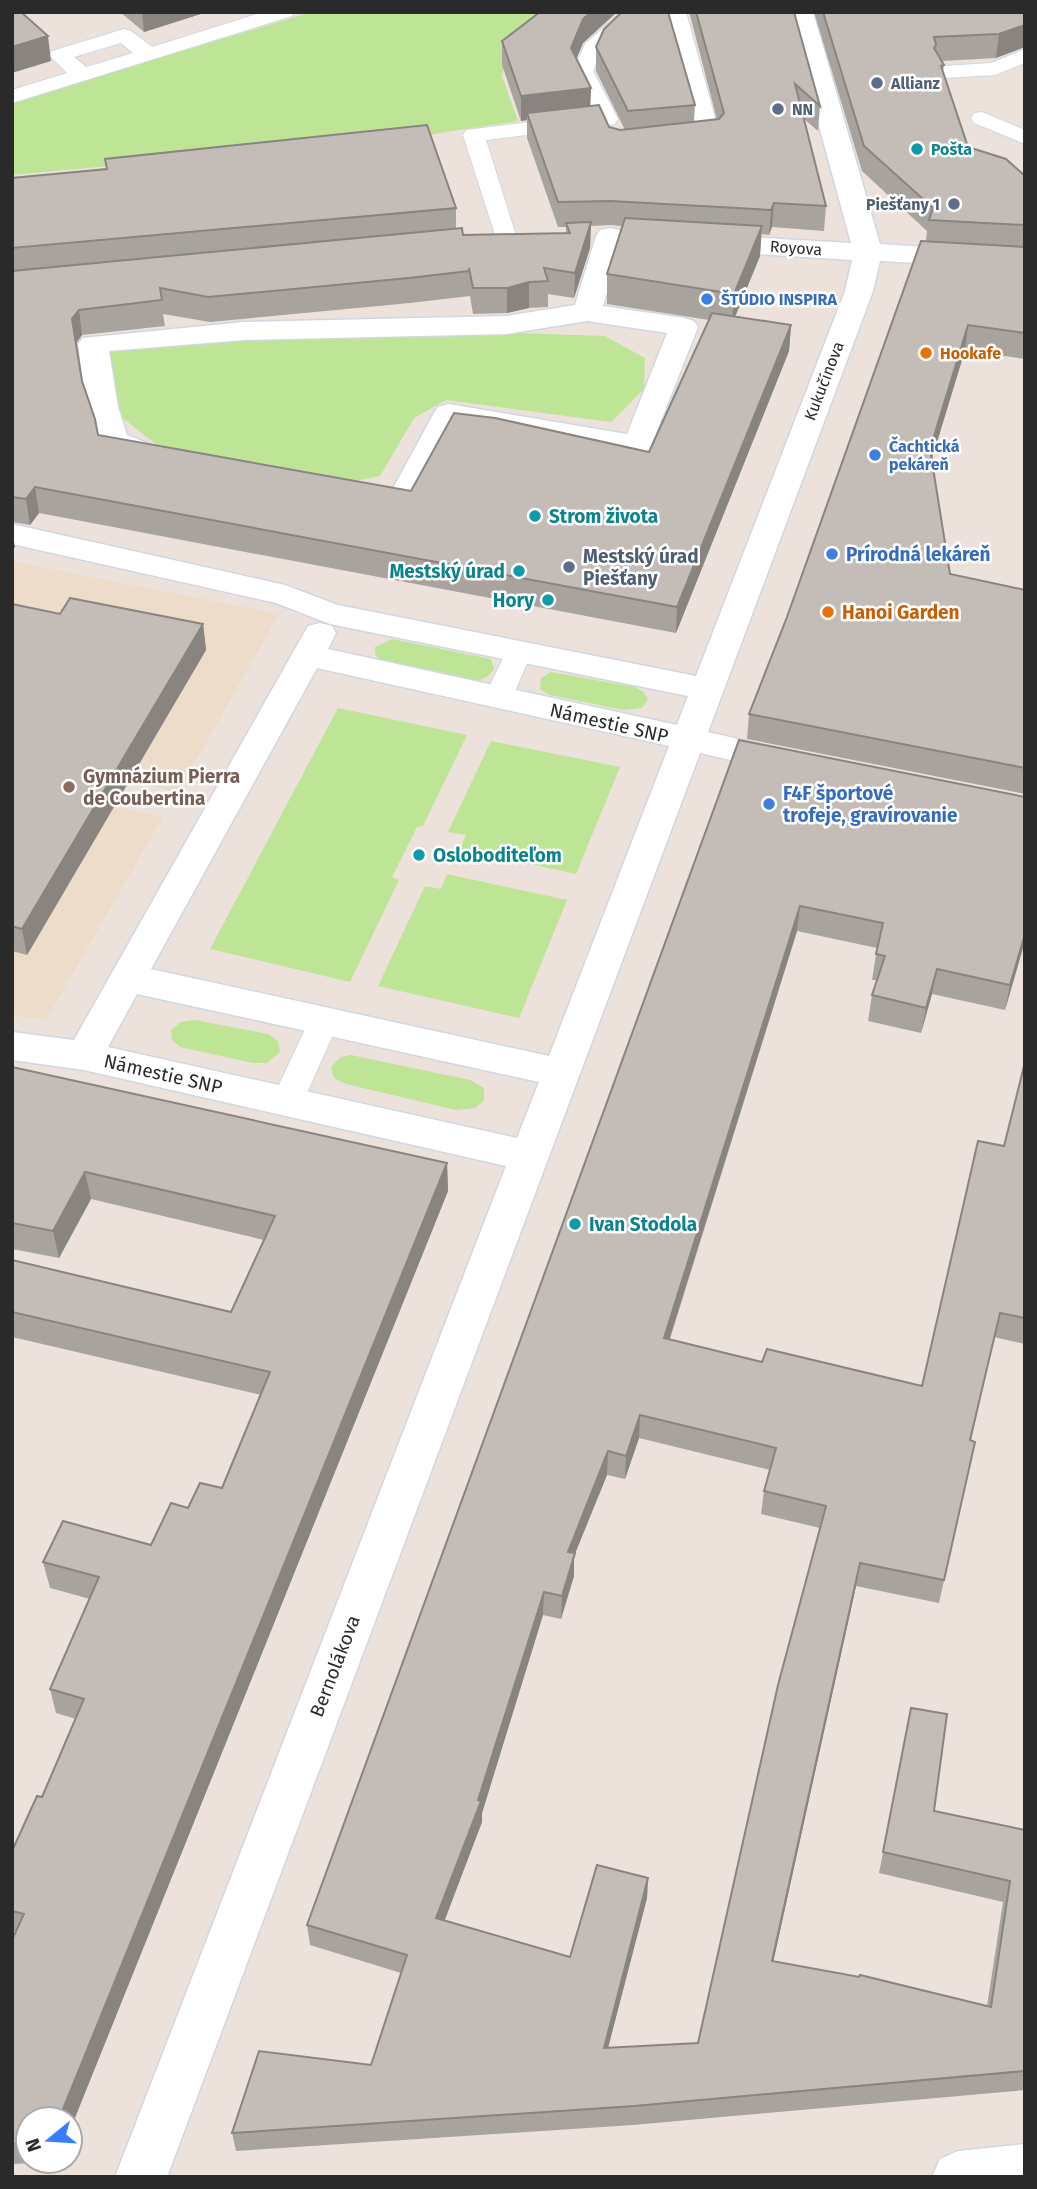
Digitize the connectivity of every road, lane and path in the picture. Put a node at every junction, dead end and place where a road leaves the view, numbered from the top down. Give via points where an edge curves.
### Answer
1 (285, 12) edge
2 (633, 12) edge
3 (673, 12) edge
4 (800, 12) edge
5 (149, 55) junction
6 (1025, 55) edge
7 (945, 72) edge
8 (82, 75) junction
9 (12, 97) edge
10 (982, 118) dead end
11 (1025, 138) edge
12 (657, 141) edge
13 (610, 237) dead end
14 (506, 240) edge
15 (678, 241) edge
16 (868, 252) junction
17 (1025, 261) edge
18 (587, 312) junction
19 (191, 466) edge
20 (336, 490) edge
21 (12, 534) edge
22 (330, 614) junction
23 (519, 652) junction
24 (307, 655) junction
25 (706, 690) junction
26 (498, 698) junction
27 (687, 741) junction
28 (814, 767) edge
29 (128, 978) junction
30 (324, 1021) junction
31 (12, 1046) edge
32 (84, 1056) junction
33 (561, 1073) junction
34 (287, 1101) junction
35 (529, 1156) junction
36 (1025, 2170) edge
37 (141, 2177) edge
38 (958, 2177) edge

1 - 5 lane
2 - 14 lane via 592,48 583,71 611,127 474,135
3 - 12 lane via 709,136
4 - 16 street, Kukučínova
5 - 8 lane
5 - 8 lane via 124,36 59,55
6 - 7 lane via 995,69
8 - 9 lane
10 - 11 lane
13 - 18 street
15 - 16 street, Royova
16 - 17 street, Royova
16 - 25 street, Kukučínova via 859,291
18 - 19 street via 507,325 244,331 93,344 113,440 164,461
18 - 20 street via 684,327 638,445 449,413 402,501
21 - 22 street via 285,595
22 - 23 street
22 - 24 street, Námestie SNP
23 - 25 street
23 - 26 lane
24 - 26 street, Námestie SNP
24 - 29 street, Námestie SNP
25 - 27 street, Kukučínova
26 - 27 street, Námestie SNP
27 - 28 street
27 - 33 street, Námestie SNP
29 - 30 street
29 - 32 street, Námestie SNP
30 - 33 street
30 - 34 lane
31 - 32 street
32 - 34 street, Námestie SNP
33 - 35 street, Námestie SNP
34 - 35 street, Námestie SNP
35 - 37 street, Bernolákova
36 - 38 street

